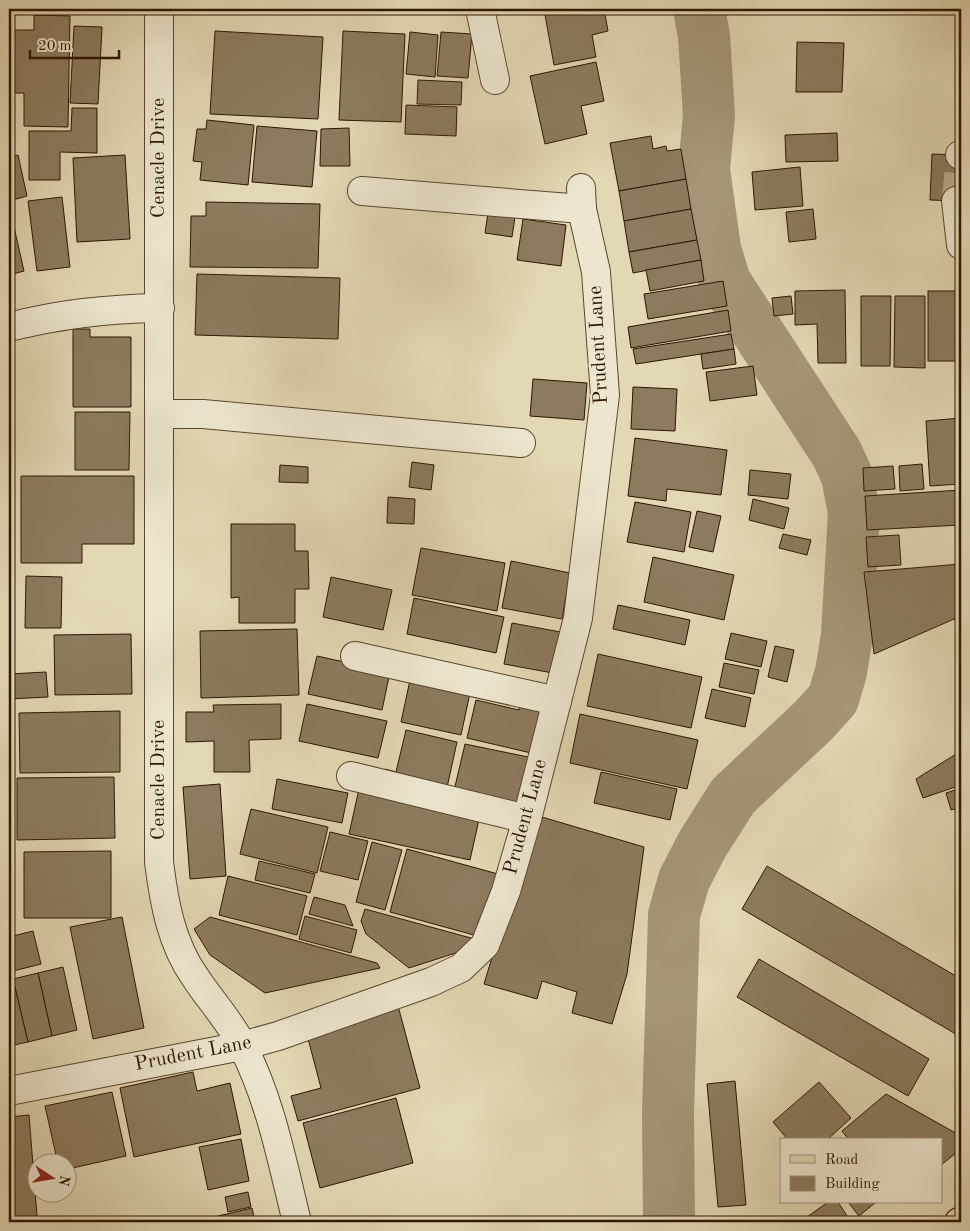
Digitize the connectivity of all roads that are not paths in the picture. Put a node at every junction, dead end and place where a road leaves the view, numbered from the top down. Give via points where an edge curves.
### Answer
1 (160, 9) edge
2 (480, 9) edge
3 (495, 80) dead end
4 (362, 191) dead end
5 (956, 201) dead end
6 (961, 245) edge
7 (160, 308) junction
8 (9, 327) edge
9 (160, 414) junction
10 (521, 443) dead end
11 (355, 656) dead end
12 (557, 701) junction
13 (352, 776) dead end
14 (527, 819) junction
15 (242, 1046) junction
16 (9, 1091) edge
17 (297, 1222) edge

1 - 7 street, Cenacle Drive
2 - 3 street
4 - 12 street, Prudent Lane via 581,199 596,272 605,395 578,618
5 - 6 street
7 - 8 street via 54,316
7 - 9 street, Cenacle Drive
9 - 10 street via 202,414
9 - 15 street, Cenacle Drive via 159,862 163,896 177,943 194,975
11 - 12 street
12 - 14 street, Prudent Lane
13 - 14 street
14 - 15 street, Prudent Lane via 506,891 485,945 461,968 422,986
15 - 16 street, Prudent Lane
15 - 17 street, Cenacle Drive via 272,1117

